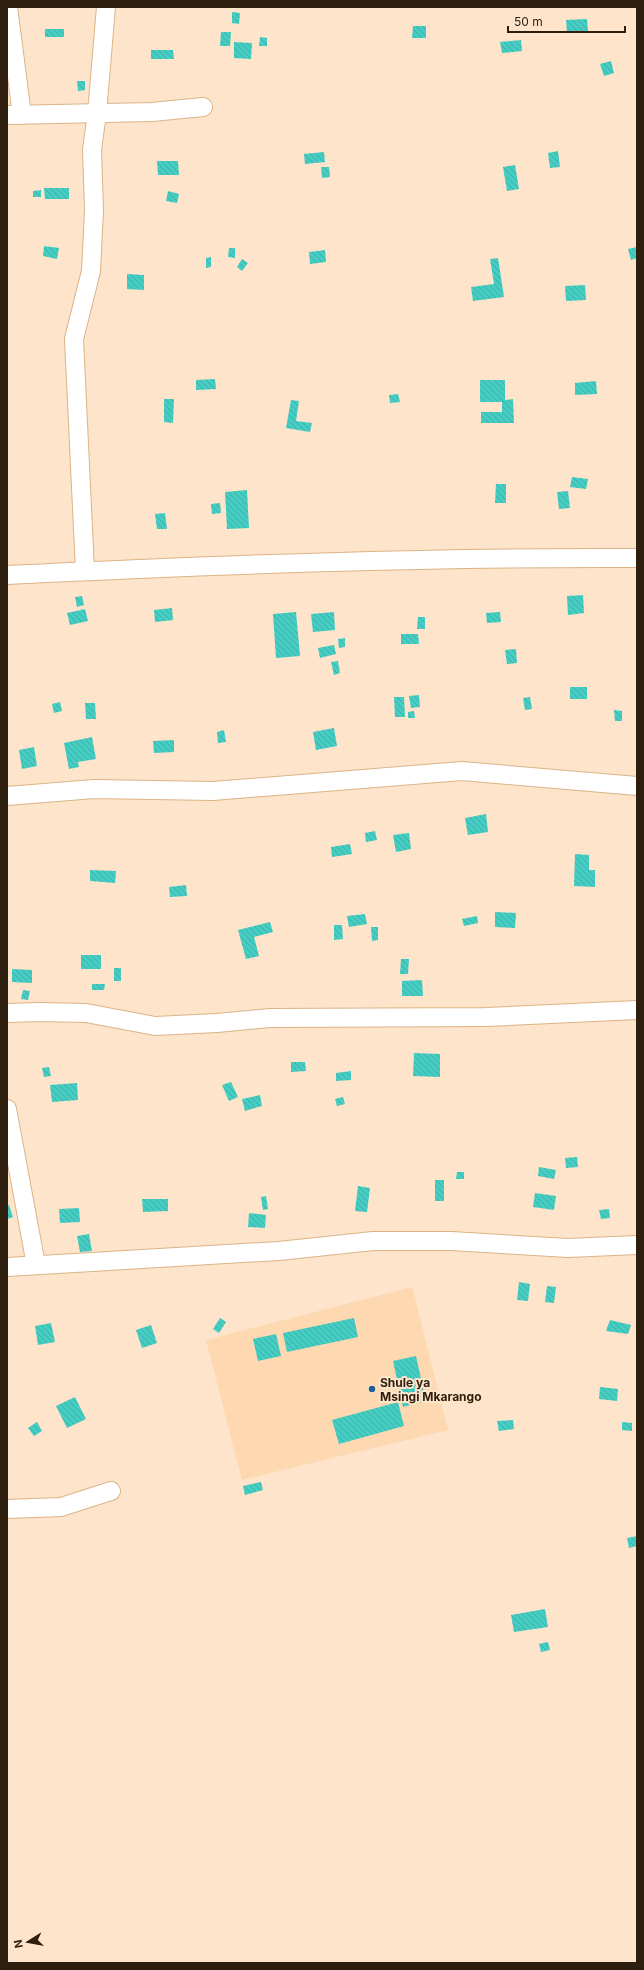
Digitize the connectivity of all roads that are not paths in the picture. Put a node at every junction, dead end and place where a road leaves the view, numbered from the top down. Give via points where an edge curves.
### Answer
1 (8, 7) edge
2 (106, 7) edge
3 (203, 107) dead end
4 (98, 113) junction
5 (14, 115) edge
6 (637, 558) edge
7 (85, 571) junction
8 (7, 575) edge
9 (637, 786) edge
10 (7, 796) edge
11 (637, 1010) edge
12 (7, 1014) edge
13 (7, 1109) edge
14 (637, 1245) edge
15 (36, 1265) junction
16 (7, 1267) edge
17 (111, 1491) dead end
18 (7, 1509) edge

1 - 5 street
2 - 4 street
3 - 4 street via 152,112
4 - 5 street
4 - 7 street via 92,150 94,210 91,271 74,339
6 - 7 street via 514,557
7 - 8 street
9 - 10 street via 462,771 213,791 94,789
11 - 12 street via 486,1017 270,1018 155,1026 86,1013
13 - 15 street
14 - 15 street via 568,1248 451,1241 373,1241 279,1251
15 - 16 street
17 - 18 street via 61,1507

